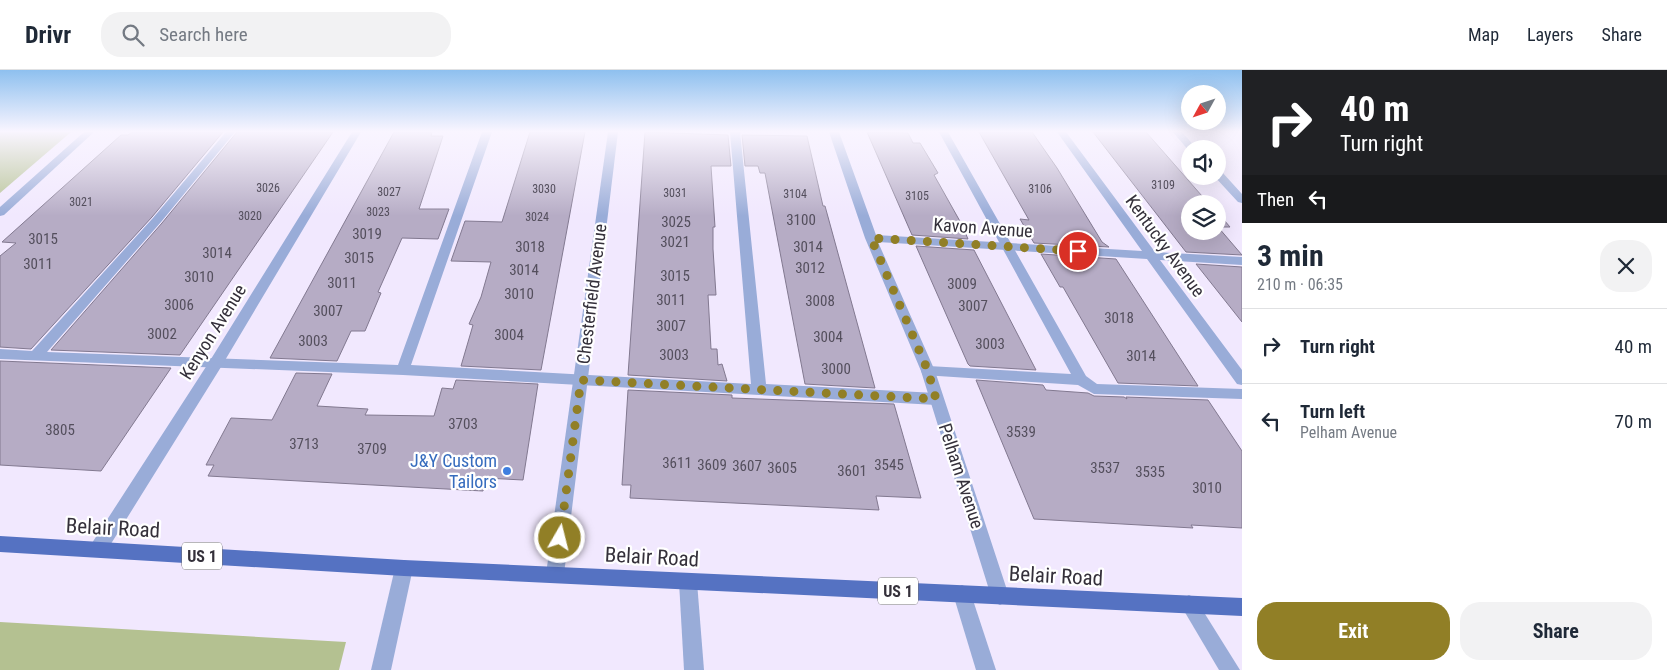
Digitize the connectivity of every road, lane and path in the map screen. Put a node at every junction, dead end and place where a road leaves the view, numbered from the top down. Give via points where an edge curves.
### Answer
1 (58, 160) edge
2 (207, 160) edge
3 (340, 160) edge
4 (477, 160) edge
5 (609, 160) edge
6 (738, 160) edge
7 (844, 160) edge
8 (958, 160) edge
9 (1081, 160) edge
10 (1226, 183) edge
11 (1242, 200) edge
12 (0, 212) edge
13 (871, 238) junction
14 (1006, 247) junction
15 (1150, 254) junction
16 (1242, 261) edge
17 (0, 354) edge
18 (35, 356) junction
19 (216, 363) junction
20 (403, 370) junction
21 (928, 371) junction
22 (581, 380) junction
23 (1081, 380) junction
24 (1242, 380) edge
25 (759, 389) junction
26 (1242, 394) edge
27 (936, 399) junction
28 (0, 544) edge
29 (98, 549) junction
30 (404, 568) junction
31 (555, 574) junction
32 (688, 582) junction
33 (962, 594) junction
34 (1000, 596) junction
35 (1189, 604) junction
36 (1242, 607) edge
37 (381, 670) edge
38 (694, 670) edge
39 (986, 670) edge
40 (1230, 670) edge

1 - 12 street
2 - 18 street
3 - 19 street, Kenyon Avenue
4 - 20 street
5 - 22 street, Chesterfield Avenue
6 - 25 street
7 - 13 street, Pelham Avenue
8 - 14 street
9 - 15 street, Kentucky Avenue
10 - 11 street
13 - 14 street, Kavon Avenue
13 - 21 street, Pelham Avenue
14 - 15 street, Kavon Avenue
14 - 23 street
15 - 16 street, Kavon Avenue
15 - 24 street, Kentucky Avenue
17 - 18 street
18 - 19 street
19 - 20 street
19 - 29 street, Kenyon Avenue
20 - 22 street
21 - 23 street
21 - 27 street, Pelham Avenue
22 - 25 street
22 - 31 street, Chesterfield Avenue
23 - 26 street via 1094,389
25 - 27 street
27 - 34 street, Pelham Avenue
28 - 29 main road, Belair Road / US 1
29 - 30 main road, Belair Road / US 1
30 - 31 main road, Belair Road / US 1
30 - 37 street
31 - 32 main road, Belair Road / US 1
32 - 33 main road, Belair Road / US 1
32 - 38 street
33 - 34 main road, Belair Road / US 1
33 - 39 street
34 - 35 main road, Belair Road / US 1
35 - 36 main road, Belair Road / US 1
35 - 40 street

